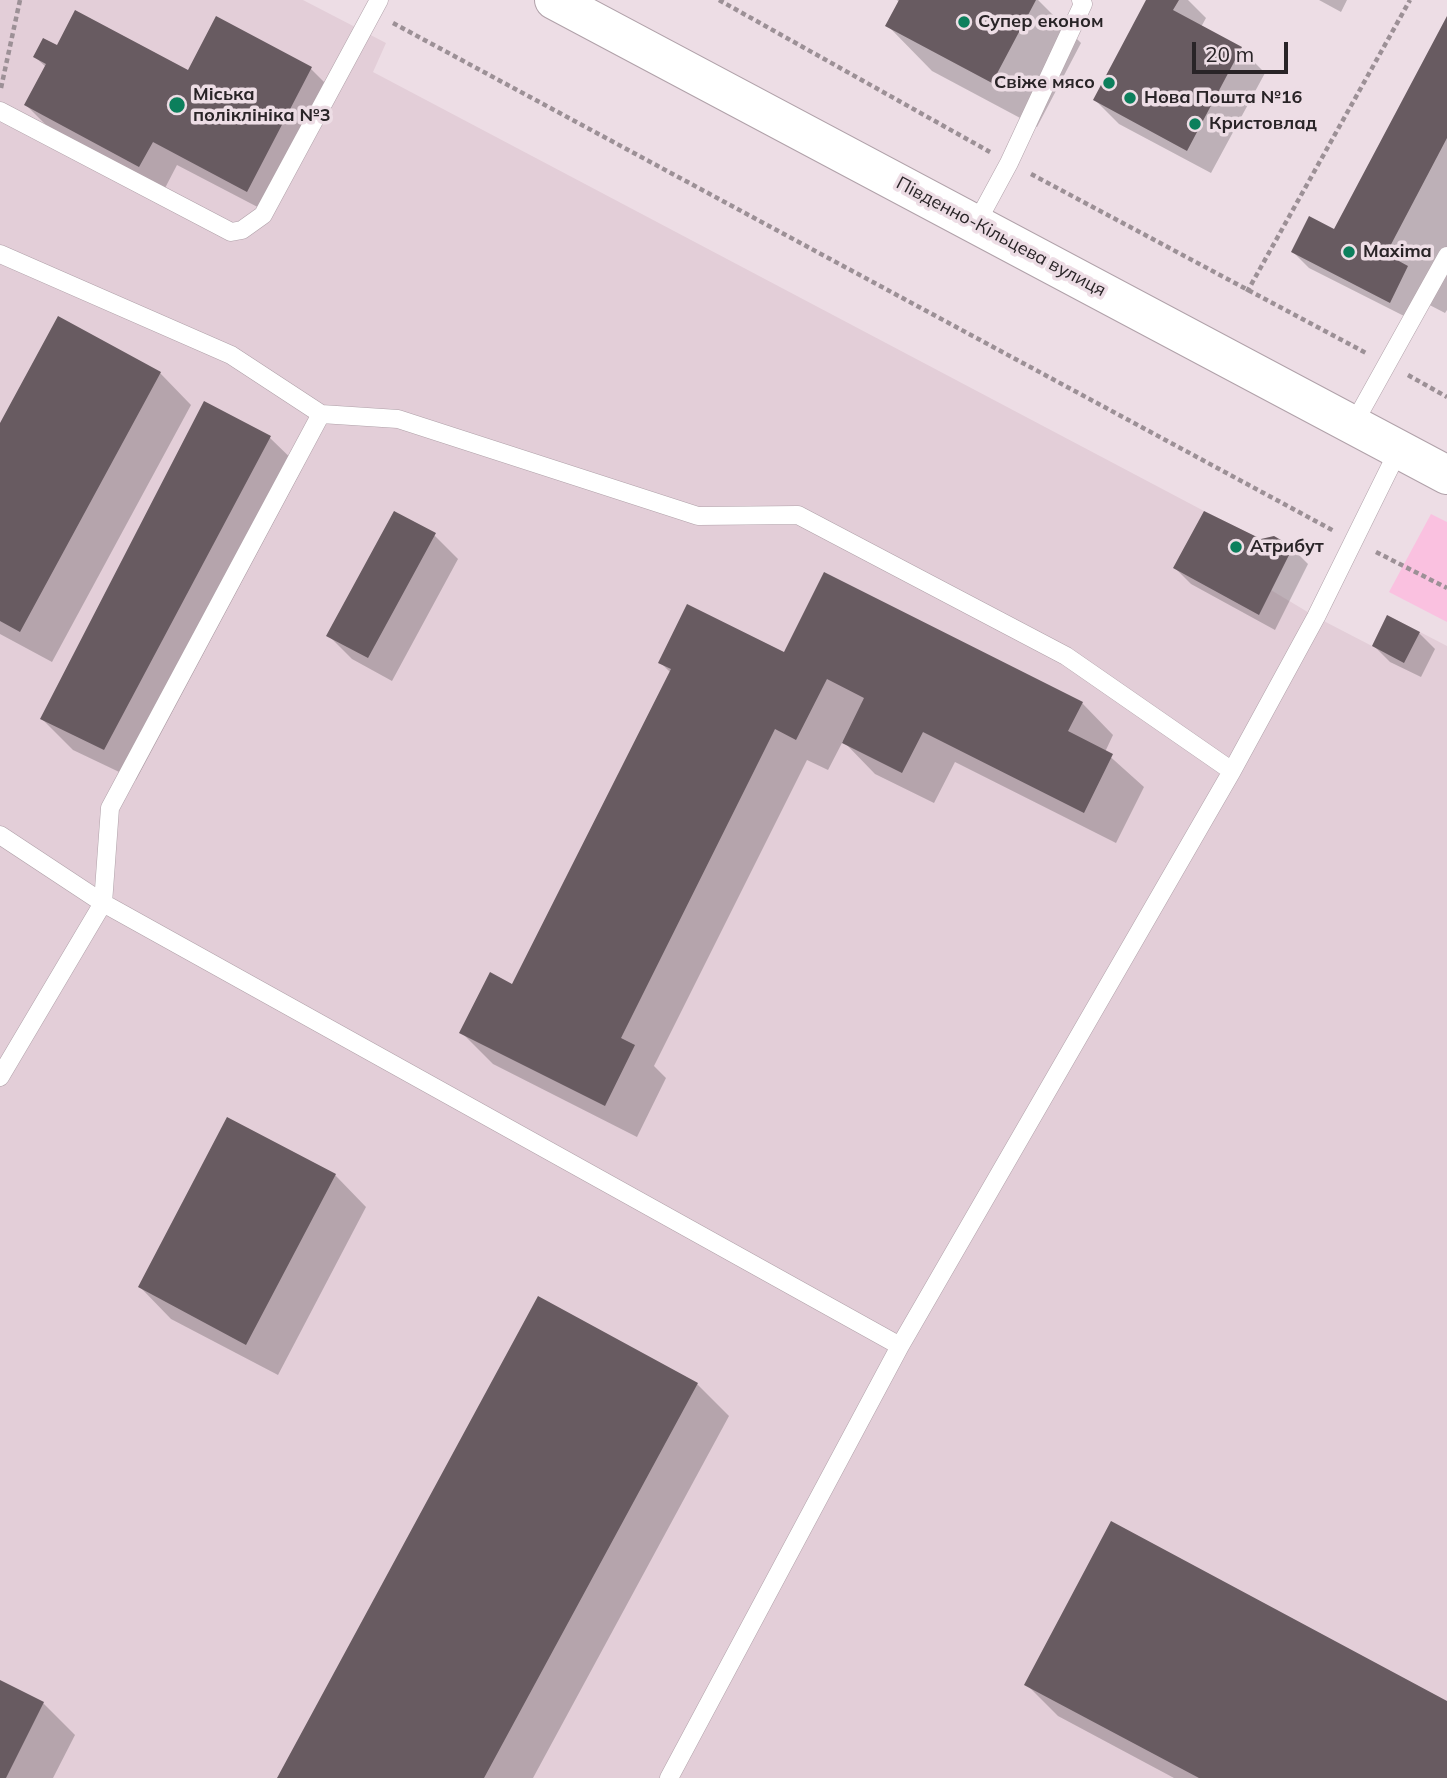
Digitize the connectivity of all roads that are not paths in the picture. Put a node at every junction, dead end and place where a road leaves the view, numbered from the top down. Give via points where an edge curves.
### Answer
1 (554, 0) edge
2 (1081, 0) edge
3 (376, 6) edge
4 (0, 111) edge
5 (976, 224) junction
6 (0, 254) edge
7 (1447, 256) edge
8 (321, 414) junction
9 (1353, 425) junction
10 (1398, 449) junction
11 (1447, 475) edge
12 (1232, 771) junction
13 (0, 835) edge
14 (103, 903) junction
15 (0, 1077) edge
16 (900, 1346) junction
17 (669, 1778) edge

1 - 5 main road, Південно-Кільцева вулиця
2 - 5 lane via 1009,163
3 - 4 lane via 263,215 242,230 230,232
5 - 9 main road, Південно-Кільцева вулиця
6 - 8 lane via 230,355
7 - 9 lane
8 - 12 lane via 398,419 698,516 798,515 1066,656
8 - 14 lane via 110,808
9 - 10 main road, Південно-Кільцева вулиця
10 - 11 main road, Південно-Кільцева вулиця
10 - 12 lane via 1316,617
12 - 16 lane
13 - 14 lane
14 - 15 lane
14 - 16 lane
16 - 17 lane

